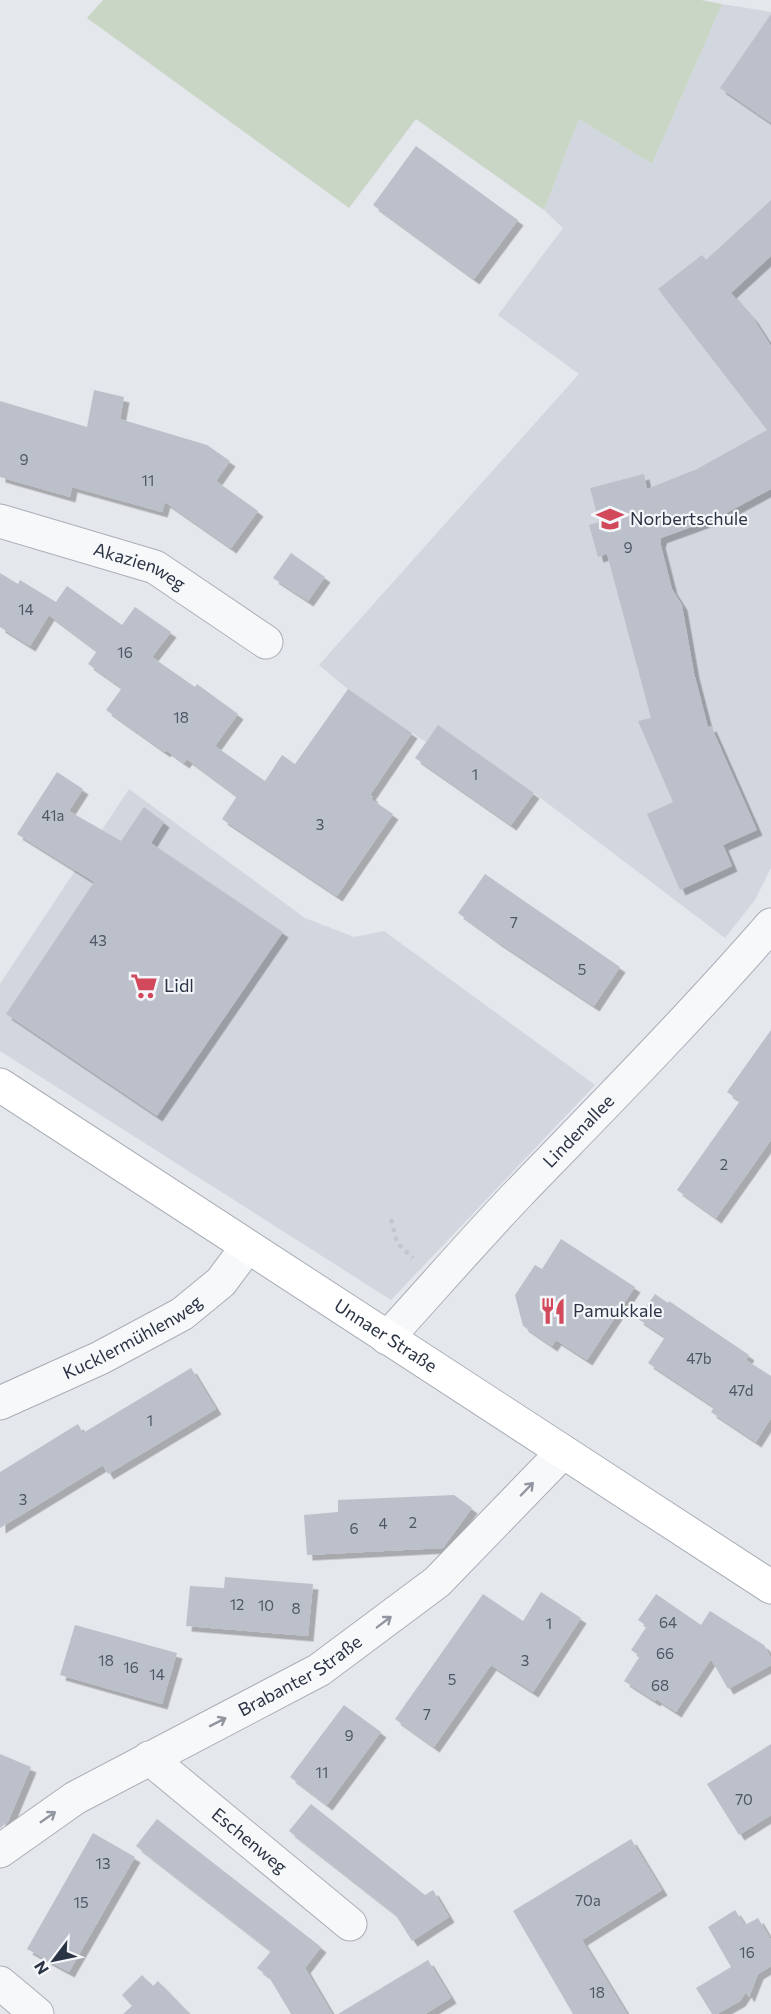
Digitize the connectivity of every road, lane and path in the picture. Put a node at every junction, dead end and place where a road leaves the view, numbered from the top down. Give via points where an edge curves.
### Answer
1 (0, 520) edge
2 (266, 642) dead end
3 (771, 925) edge
4 (0, 1085) edge
5 (391, 1219) dead end
6 (247, 1247) junction
7 (439, 1281) junction
8 (387, 1338) junction
9 (0, 1403) edge
10 (563, 1452) junction
11 (771, 1587) edge
12 (149, 1758) junction
13 (0, 1851) edge
14 (350, 1924) dead end
15 (0, 1983) edge
16 (37, 2014) edge

1 - 2 street, Akazienweg via 155,567
3 - 7 street, Lindenallee
4 - 6 street, Unnaer Straße
5 - 7 path via 397,1244
6 - 8 street, Unnaer Straße
6 - 9 street, Kucklermühlenweg via 221,1282 182,1314 100,1358
7 - 8 street, Lindenallee
8 - 10 street, Unnaer Straße
10 - 11 street, Unnaer Straße
12 -> 10 street, Brabanter Straße via 319,1670 437,1582
13 -> 12 street, Brabanter Straße via 75,1798
12 - 14 street, Eschenweg
15 - 16 street

